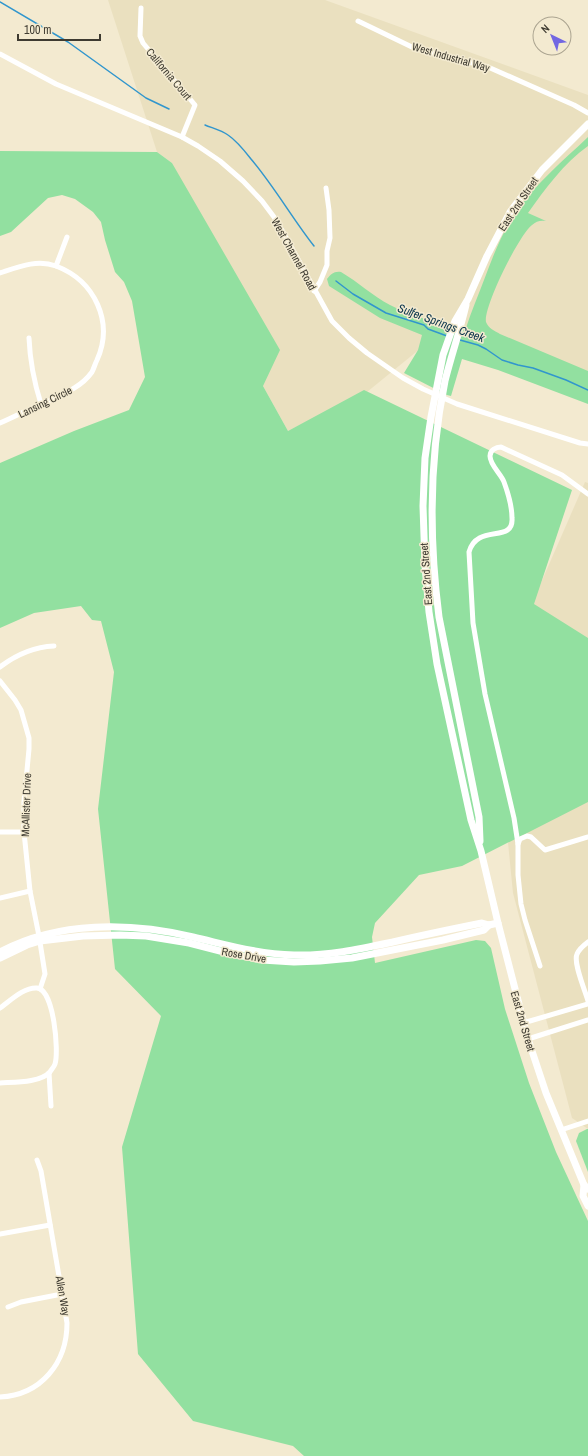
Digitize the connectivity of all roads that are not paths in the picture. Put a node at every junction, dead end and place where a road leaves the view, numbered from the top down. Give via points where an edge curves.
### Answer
1 (141, 8) dead end
2 (358, 21) dead end
3 (0, 54) edge
4 (588, 113) edge
5 (588, 124) edge
6 (182, 138) junction
7 (326, 188) dead end
8 (67, 237) dead end
9 (56, 266) junction
10 (0, 273) edge
11 (314, 291) junction
12 (459, 322) junction
13 (29, 338) dead end
14 (41, 404) junction
15 (0, 423) edge
16 (588, 444) edge
17 (588, 494) edge
18 (54, 646) dead end
19 (0, 667) edge
20 (0, 681) edge
21 (0, 832) edge
22 (24, 832) junction
23 (588, 837) edge
24 (518, 844) junction
25 (481, 851) junction
26 (30, 891) junction
27 (0, 898) edge
28 (498, 923) junction
29 (40, 938) junction
30 (588, 942) edge
31 (0, 952) edge
32 (0, 958) edge
33 (540, 966) dead end
34 (40, 989) junction
35 (588, 1002) edge
36 (0, 1008) edge
37 (588, 1020) edge
38 (523, 1024) junction
39 (528, 1039) junction
40 (49, 1073) junction
41 (0, 1083) edge
42 (51, 1106) dead end
43 (588, 1121) edge
44 (561, 1130) junction
45 (37, 1160) dead end
46 (586, 1187) edge
47 (588, 1206) edge
48 (50, 1225) junction
49 (0, 1234) edge
50 (62, 1294) junction
51 (8, 1307) dead end
52 (0, 1397) edge

1 - 6 street, California Court via 140,36 143,43 196,105
2 - 4 street, West Industrial Way via 414,48 488,67
3 - 6 street, West Channel Road via 56,84
5 - 12 main road, East 2nd Street via 542,170 510,212 496,237
6 - 11 street, West Channel Road via 220,161 264,204 283,232
7 - 11 street via 330,238 327,265
8 - 9 street
9 - 10 street, Lansing Circle via 28,264
9 - 14 street, Lansing Circle via 82,282 94,296 100,309 103,340 92,372 66,394
11 - 16 street, West Channel Road via 340,330 388,368 423,389 457,404
12 - 25 main road, East 2nd Street via 445,382 433,464 433,557 445,651 479,817
12 - 25 main road, East 2nd Street via 443,355 425,458 425,565 437,664 471,820
13 - 14 street via 34,381
14 - 15 street, Lansing Circle
17 - 24 street via 562,475 501,447 494,448 491,452 491,460 506,489 512,525 505,532 474,540 470,546 473,623 485,694 508,786
18 - 19 street via 27,650
20 - 22 street, McAllister Drive via 21,710 29,738
21 - 22 street
22 - 26 street, McAllister Drive
23 - 24 street via 545,850 527,836 520,839
24 - 33 street via 521,904
25 - 28 main road, East 2nd Street
26 - 27 street
26 - 29 street, McAllister Drive
28 - 29 main road, Rose Drive via 482,923 352,950 315,955 263,953 159,930 134,928 82,928 55,932
28 - 38 main road, East 2nd Street
29 - 31 main road, Rose Drive
29 - 32 main road, Rose Drive
29 - 34 street, McAllister Drive via 45,974
30 - 35 street via 576,955
34 - 36 street via 25,991
34 - 40 street via 49,998 53,1014 56,1055 55,1065
35 - 38 street
37 - 39 street
38 - 39 main road, East 2nd Street
39 - 44 main road, East 2nd Street
40 - 41 street via 22,1082
40 - 42 street
43 - 44 street
44 - 46 main road, East 2nd Street
45 - 48 street, Allen Way
46 - 47 main road, East 2nd Street via 583,1196
48 - 49 street
48 - 50 street, Allen Way
50 - 51 street
50 - 52 street, Allen Way via 67,1333 58,1362 39,1384 8,1397

